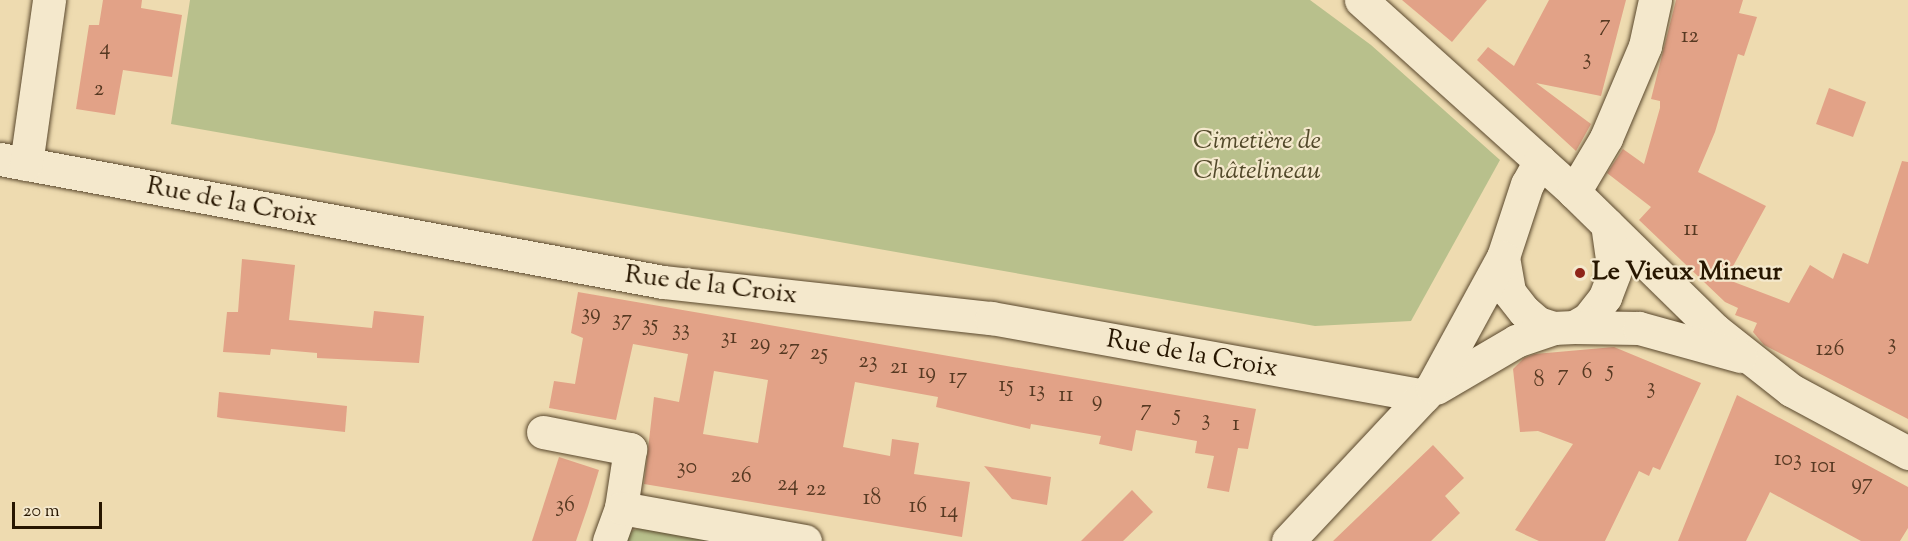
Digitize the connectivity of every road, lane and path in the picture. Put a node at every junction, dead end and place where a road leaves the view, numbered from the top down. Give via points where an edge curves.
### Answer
1 (49, 0) edge
2 (1361, 0) edge
3 (1655, 0) edge
4 (1540, 160) junction
5 (13, 162) edge
6 (1574, 192) junction
7 (1607, 224) junction
8 (1503, 257) junction
9 (1563, 327) junction
10 (1751, 358) junction
11 (1424, 396) junction
12 (543, 432) dead end
13 (1908, 453) edge
14 (621, 508) junction
15 (609, 541) edge
16 (805, 541) edge
17 (1288, 541) edge

1 - 5 street
2 - 4 street
3 - 6 street via 1645,45 1615,117
4 - 6 street
4 - 8 street via 1527,184
5 - 11 street, Rue de la Croix via 663,282 991,318
6 - 7 street
7 - 9 street via 1612,281 1588,319
7 - 10 street via 1715,330
8 - 9 street via 1505,279 1516,302 1538,323
8 - 11 street via 1448,362
9 - 10 street via 1639,328
9 - 11 street via 1489,355
10 - 13 street via 1791,390
11 - 17 street
12 - 14 street via 630,449
14 - 15 street
14 - 16 street

